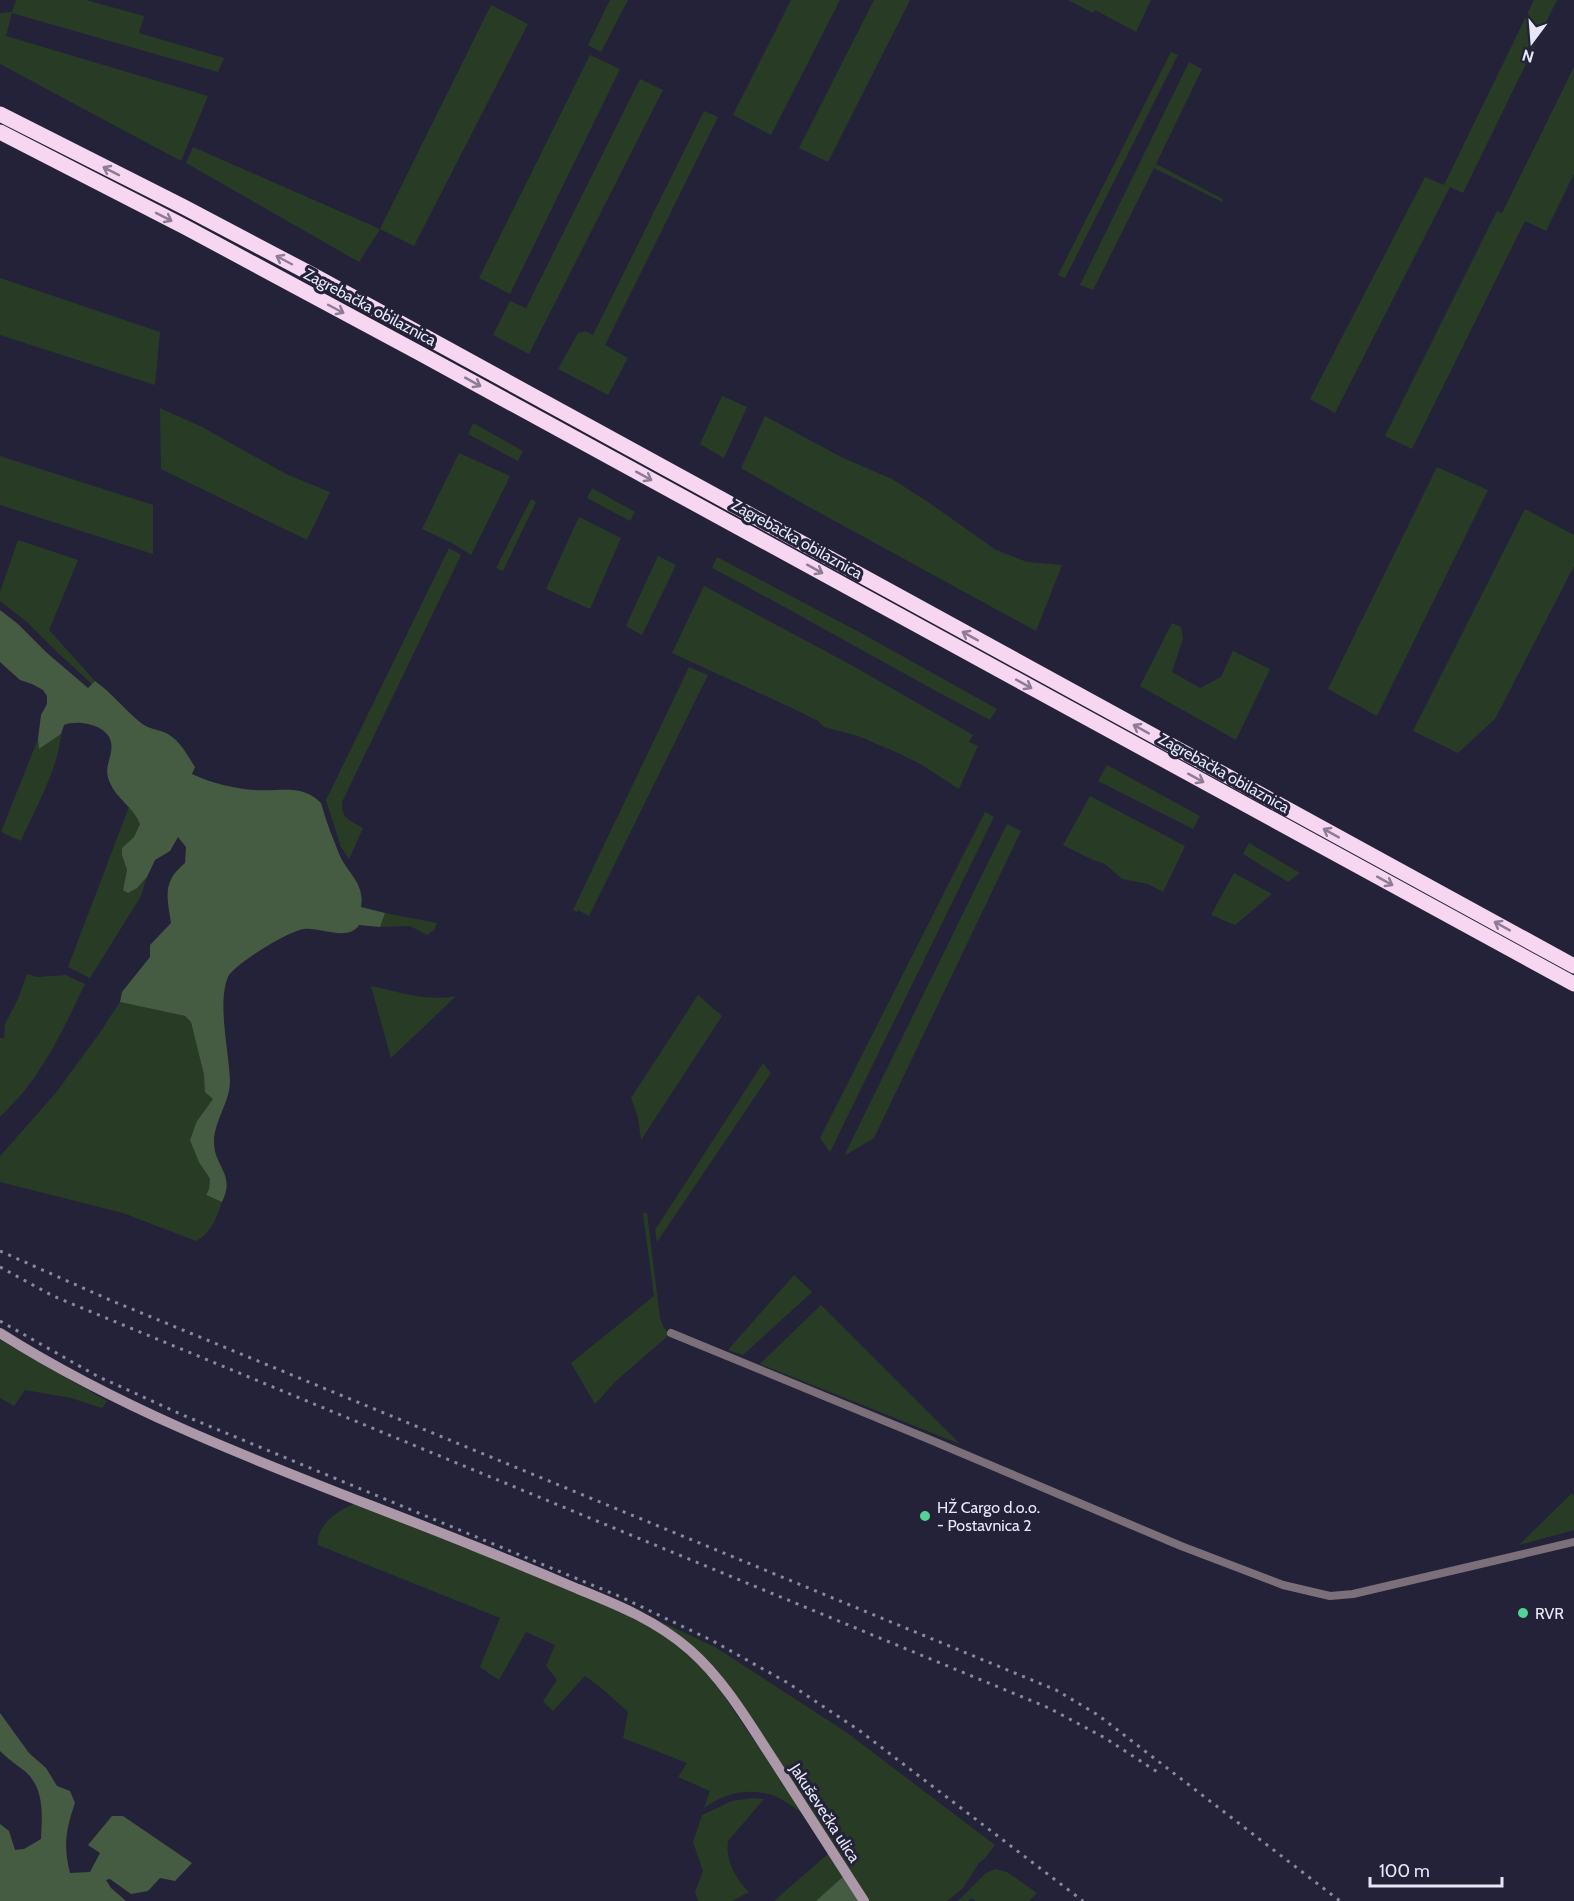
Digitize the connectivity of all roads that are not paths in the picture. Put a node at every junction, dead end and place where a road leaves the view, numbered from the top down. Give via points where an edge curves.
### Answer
1 (0, 114) edge
2 (0, 132) edge
3 (1574, 966) edge
4 (1574, 984) edge
5 (0, 1333) edge
6 (671, 1333) dead end
7 (1574, 1542) edge
8 (864, 1901) edge

3 -> 1 highway, Zagrebačka obilaznica via 311,274
2 -> 4 highway, Zagrebačka obilaznica via 421,354
5 - 8 main road, Jakuševečka ulica via 71,1376 205,1439 593,1595 660,1627 709,1669
6 - 7 street via 1181,1546 1304,1591 1330,1596 1353,1594

